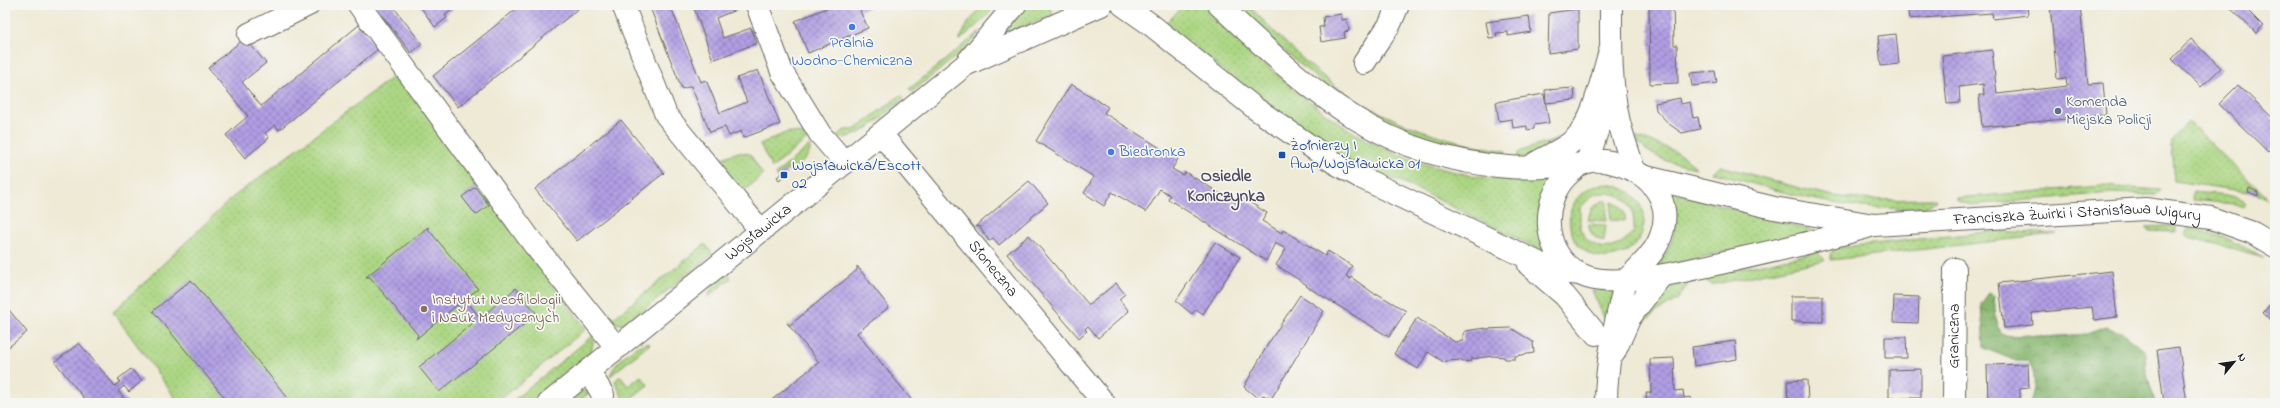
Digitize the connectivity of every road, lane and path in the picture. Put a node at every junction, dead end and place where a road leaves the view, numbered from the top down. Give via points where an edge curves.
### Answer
1 (308, 5) edge
2 (359, 5) edge
3 (622, 5) edge
4 (758, 5) edge
5 (1015, 5) edge
6 (1101, 5) edge
7 (1123, 5) edge
8 (1219, 5) edge
9 (1398, 5) edge
10 (1610, 5) edge
11 (249, 34) dead end
12 (1610, 48) junction
13 (1364, 63) dead end
14 (965, 65) junction
15 (882, 134) junction
16 (845, 163) junction
17 (1584, 163) junction
18 (1527, 167) junction
19 (1640, 173) junction
20 (1874, 225) junction
21 (761, 231) junction
22 (2275, 246) edge
23 (1519, 254) junction
24 (1955, 269) dead end
25 (1580, 274) junction
26 (1661, 276) junction
27 (1626, 280) junction
28 (1596, 334) junction
29 (617, 348) junction
30 (589, 371) junction
31 (1608, 371) junction
32 (549, 403) edge
33 (602, 403) edge
34 (1104, 403) edge
35 (1606, 403) edge
36 (1954, 403) edge

1 - 11 street
2 - 29 street via 532,242
3 - 21 street via 666,115
4 - 16 street via 782,72 820,134
5 - 14 street, Wojsławicka
6 - 14 street, Wojsławicka
7 - 23 street via 1241,98 1322,156
8 - 18 street via 1317,93 1367,126 1390,138 1455,159
9 - 13 street via 1390,24
10 - 12 street
12 - 17 street via 1601,119
12 - 18 street via 1584,128 1562,149
12 - 19 street via 1619,122
14 - 15 street, Wojsławicka
15 - 16 street, Wojsławicka
15 - 34 street, Słoneczna
16 - 21 street, Wojsławicka
17 - 18 street
17 - 19 street via 1613,162
17 - 25 street via 1569,174 1557,188 1548,217 1549,234 1557,252 1568,266
19 - 20 street, Franciszka Żwirki i Stanisława Wigury via 1774,208
19 - 27 street via 1656,189 1664,214 1663,229 1658,244
20 - 22 street, Franciszka Żwirki i Stanisława Wigury via 2145,209 2212,218 2253,233
20 - 26 street, Franciszka Żwirki i Stanisława Wigury via 1811,243
21 - 29 street, Wojsławicka
23 - 25 street via 1562,272
23 - 28 street via 1565,296
24 - 36 street, Graniczna
25 - 27 street via 1599,280
25 - 28 street
26 - 27 street, Franciszka Żwirki i Stanisława Wigury
26 - 31 street via 1630,317
27 - 31 street via 1616,320
28 - 31 street
29 - 30 street, Wojsławicka
30 - 32 street, Wojsławicka
30 - 33 street via 603,395
31 - 35 street

